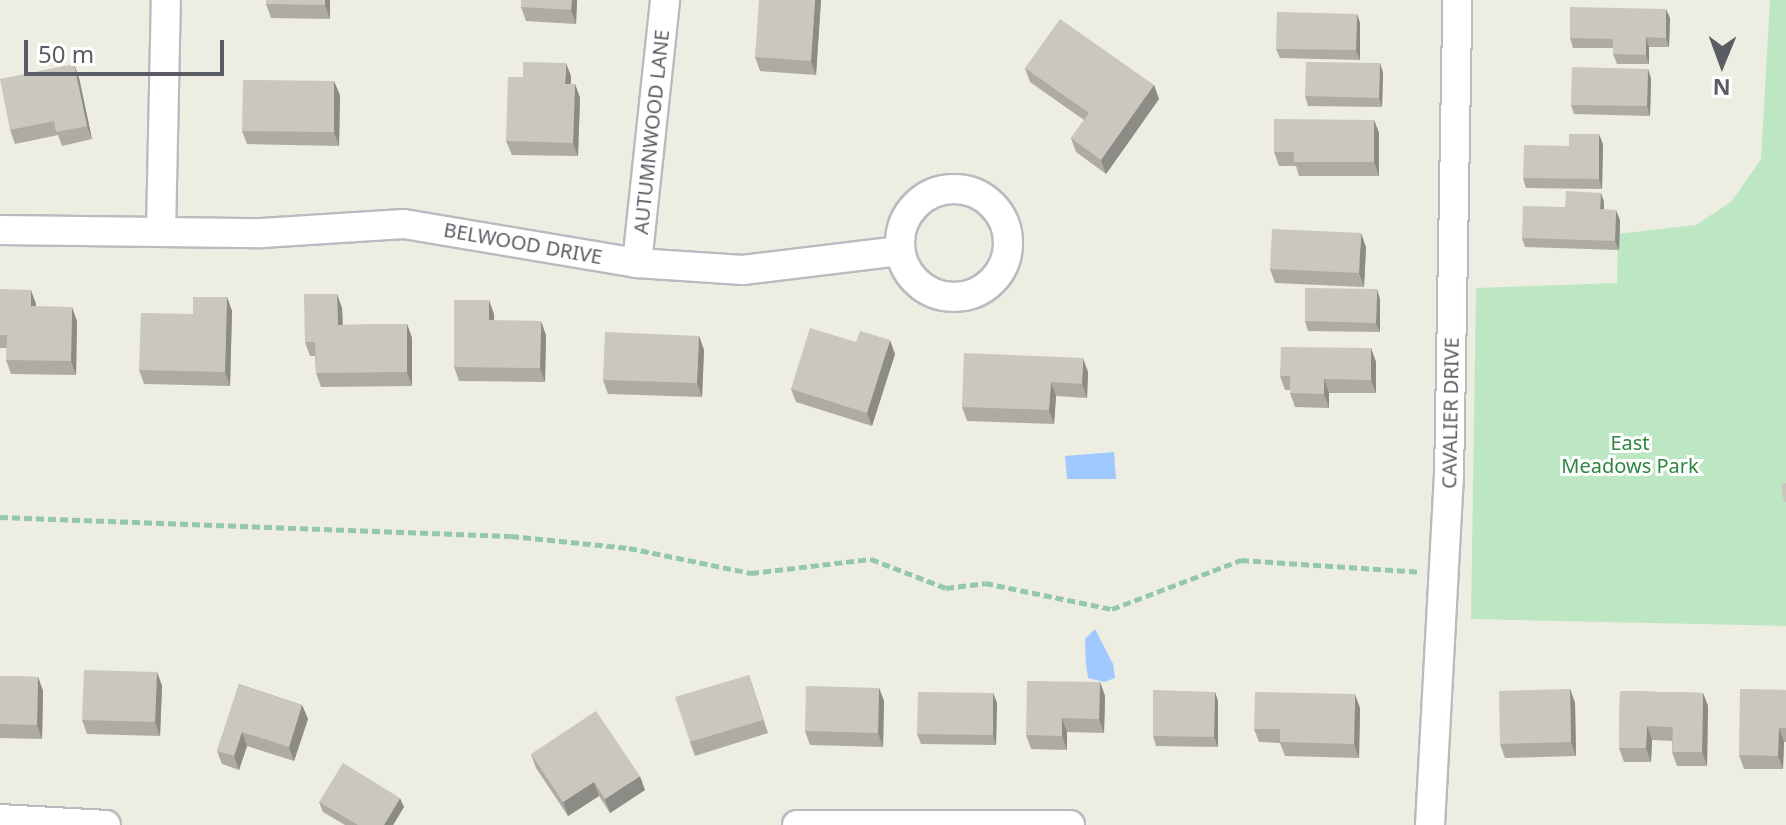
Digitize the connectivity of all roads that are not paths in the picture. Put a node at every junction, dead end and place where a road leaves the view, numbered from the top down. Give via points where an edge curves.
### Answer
1 (166, 0) edge
2 (665, 0) edge
3 (1457, 0) edge
4 (0, 230) edge
5 (161, 232) junction
6 (900, 251) dead end
7 (637, 263) junction
8 (0, 819) edge
9 (106, 825) edge
10 (797, 825) edge
11 (1070, 825) edge
12 (1430, 825) edge

1 - 5 street
2 - 7 street, AUTUMNWOOD LANE
3 - 12 street, CAVALIER DRIVE via 1445,573
4 - 5 street, BELWOOD DRIVE
5 - 7 street, BELWOOD DRIVE via 404,224
6 - 7 street, BELWOOD DRIVE via 743,270
8 - 9 street
10 - 11 street

